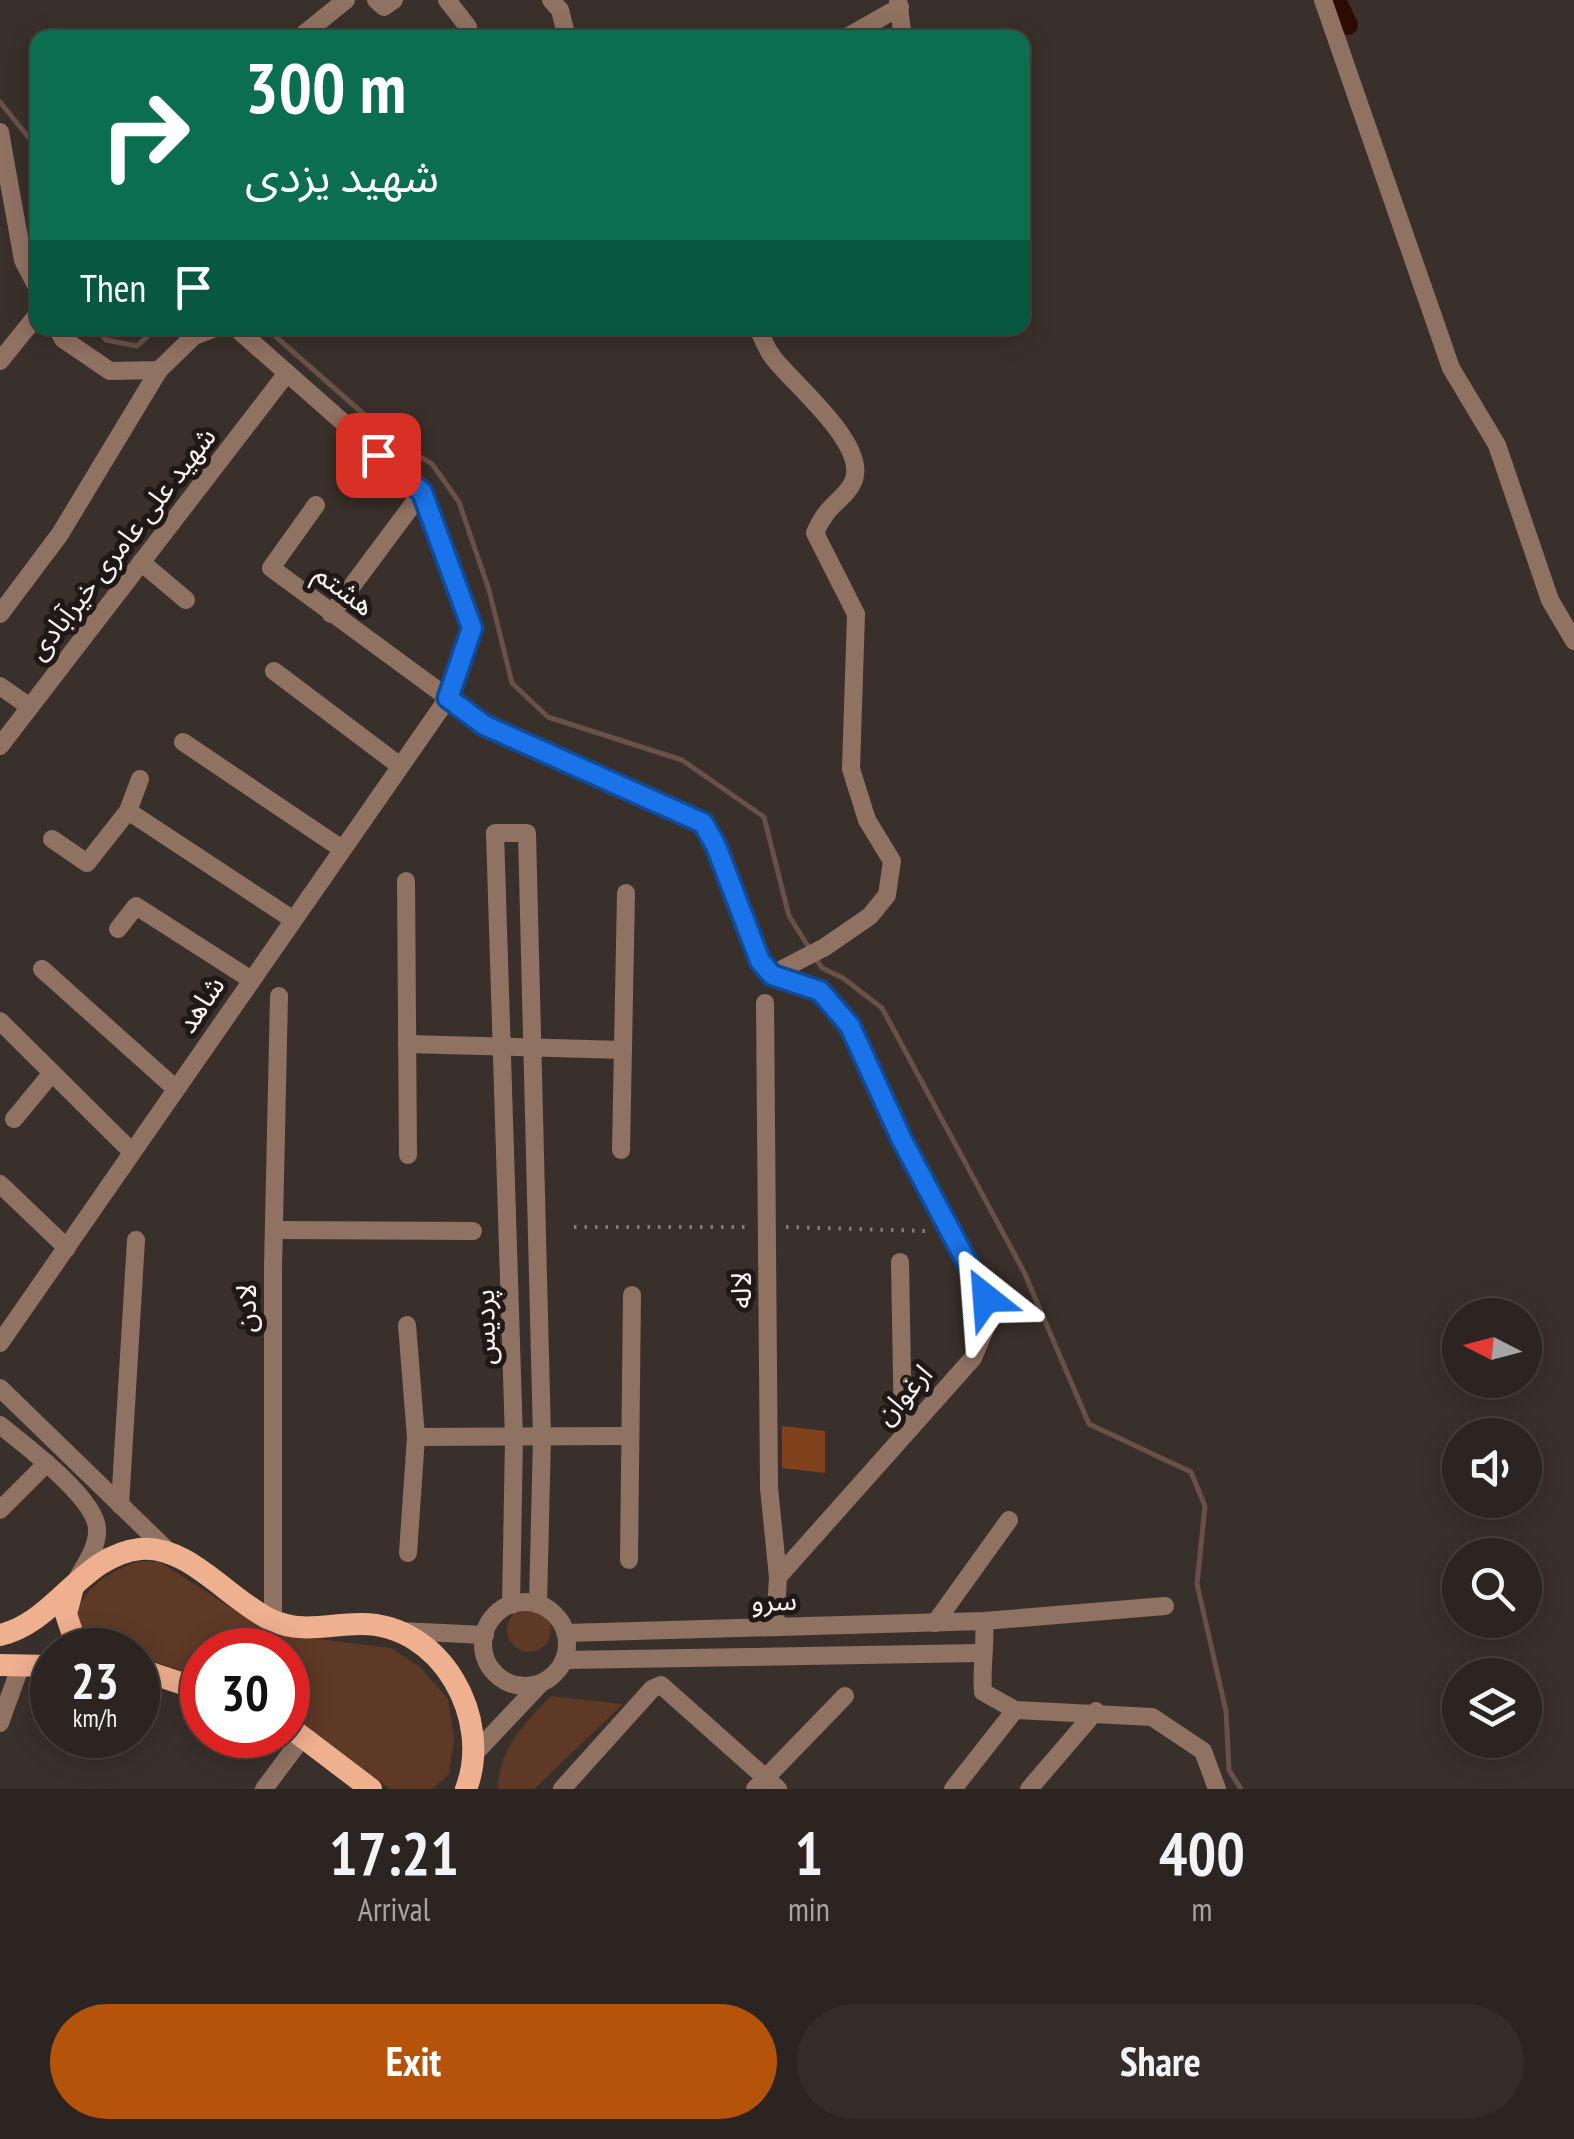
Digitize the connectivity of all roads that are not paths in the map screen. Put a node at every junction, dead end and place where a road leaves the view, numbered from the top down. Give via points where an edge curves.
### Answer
1 (346, 0) edge
2 (376, 0) edge
3 (394, 0) edge
4 (447, 0) edge
5 (550, 0) edge
6 (1323, 0) edge
7 (899, 4) edge
8 (468, 27) dead end
9 (309, 30) edge
10 (565, 30) edge
11 (858, 30) edge
12 (902, 30) edge
13 (1, 134) edge
14 (30, 274) edge
15 (30, 324) edge
16 (61, 335) edge
17 (197, 335) edge
18 (244, 335) edge
19 (761, 335) edge
20 (0, 361) edge
21 (159, 370) junction
22 (287, 374) junction
23 (422, 492) junction
24 (316, 505) dead end
25 (141, 562) junction
26 (186, 600) dead end
27 (0, 614) edge
28 (331, 614) junction
29 (1574, 641) edge
30 (274, 671) dead end
31 (0, 686) edge
32 (448, 698) junction
33 (30, 708) junction
34 (183, 742) dead end
35 (0, 746) edge
36 (400, 766) junction
37 (140, 778) dead end
38 (128, 811) junction
39 (52, 839) dead end
40 (342, 849) junction
41 (406, 881) dead end
42 (626, 893) dead end
43 (292, 919) junction
44 (118, 928) dead end
45 (42, 968) dead end
46 (772, 975) junction
47 (250, 980) junction
48 (279, 996) dead end
49 (765, 1002) dead end
50 (2, 1026) edge
51 (407, 1044) junction
52 (505, 1049) junction
53 (533, 1049) junction
54 (623, 1050) junction
55 (52, 1073) junction
56 (176, 1089) junction
57 (14, 1119) dead end
58 (621, 1150) dead end
59 (132, 1152) junction
60 (408, 1155) dead end
61 (0, 1184) edge
62 (276, 1230) junction
63 (473, 1230) dead end
64 (136, 1240) dead end
65 (67, 1248) junction
66 (900, 1262) dead end
67 (632, 1295) dead end
68 (407, 1324) dead end
69 (0, 1343) edge
70 (0, 1388) edge
71 (0, 1425) edge
72 (904, 1432) junction
73 (542, 1436) junction
74 (630, 1436) junction
75 (416, 1438) junction
76 (514, 1439) junction
77 (47, 1463) junction
78 (120, 1505) junction
79 (0, 1510) edge
80 (1009, 1520) dead end
81 (167, 1550) junction
82 (408, 1553) dead end
83 (629, 1560) dead end
84 (778, 1577) junction
85 (73, 1587) junction
86 (538, 1604) junction
87 (511, 1605) junction
88 (1164, 1606) dead end
89 (273, 1621) junction
90 (984, 1621) junction
91 (935, 1623) junction
92 (861, 1625) junction
93 (775, 1627) junction
94 (71, 1628) edge
95 (392, 1630) junction
96 (566, 1633) junction
97 (0, 1635) edge
98 (484, 1635) junction
99 (860, 1654) junction
100 (980, 1654) junction
101 (564, 1660) junction
102 (11, 1665) edge
103 (541, 1683) junction
104 (845, 1696) dead end
105 (1014, 1710) junction
106 (1096, 1711) junction
107 (0, 1724) edge
108 (310, 1743) edge
109 (477, 1751) junction
110 (281, 1758) edge
111 (766, 1785) edge
112 (467, 1788) edge
113 (264, 1789) edge
114 (371, 1789) edge
115 (562, 1789) edge
116 (953, 1789) edge
117 (1029, 1789) edge
118 (1217, 1789) edge

1 - 9 street
2 - 3 street via 384,7
4 - 8 street
5 - 10 street
6 - 29 street via 1451,368 1497,445 1550,600
7 - 11 street
7 - 12 street
13 - 14 street
15 - 20 street
16 - 21 street via 110,371
17 - 21 street
18 - 22 street
19 - 46 street via 770,354 843,434 856,466 853,483 825,509 815,532 856,614 851,769 867,820 892,861 888,895 870,916
21 - 27 street via 60,534
22 - 23 street
22 - 25 street, شهید علی عامری خیرآبادی
23 - 28 street
23 - 32 street, شاهد via 472,628
24 - 28 street, هشتم via 272,568
25 - 26 street
25 - 33 street, شهید علی عامری خیرآبادی
28 - 32 street, هشتم
30 - 36 street
31 - 33 street
32 - 36 street, شاهد
32 - 46 street via 484,725 703,823 760,961
33 - 35 street, شهید علی عامری خیرآبادی
34 - 40 street
36 - 40 street, شاهد
37 - 38 street
38 - 39 street via 88,863
38 - 43 street
40 - 43 street, شاهد
41 - 51 street
42 - 54 street
43 - 47 street, شاهد
44 - 47 street via 136,906
45 - 56 street
46 - 72 street, ارغوان via 820,991 850,1026 986,1298 986,1328 974,1358
47 - 56 street, شاهد
48 - 62 street, لادن
49 - 84 street, لاله via 768,1488
50 - 55 street
51 - 52 street
51 - 60 street
52 - 53 street
52 - 53 street, پردیس via 495,833 527,833
52 - 76 street, پردیس
53 - 54 street
53 - 73 street, پردیس
54 - 58 street
55 - 57 street
55 - 59 street
56 - 59 street, شاهد
59 - 65 street, شاهد
61 - 65 street
62 - 63 street
62 - 89 street, لادن
64 - 78 street
65 - 69 street, شاهد
66 - 72 street
67 - 74 street
68 - 75 street
70 - 78 street
71 - 77 street
72 - 84 street, ارغوان
73 - 74 street
73 - 76 street
73 - 86 street, پردیس
74 - 83 street
75 - 76 street
75 - 82 street
76 - 87 street, پردیس
77 - 79 street
77 - 85 street via 97,1525 94,1548
78 - 81 street
80 - 91 street
81 - 85 main road via 120,1553
81 - 89 main road
84 - 93 street
85 - 94 main road via 66,1614
85 - 97 main road via 33,1621
86 - 87 street
86 - 96 street
87 - 98 street
88 - 90 street, سرو
89 - 95 main road via 306,1629 360,1624
90 - 91 street, سرو
90 - 100 street
91 - 92 street, سرو
92 - 93 street, سرو
92 - 99 street
93 - 96 street, سرو
95 - 98 street
95 - 109 main road via 450,1673
96 - 101 street
98 - 103 street via 495,1674 520,1686
99 - 100 street, سرو
99 - 101 street, سرو
100 - 105 street via 983,1692
101 - 103 street
102 - 107 street
103 - 109 street
104 - 111 street
105 - 106 street
105 - 116 street
106 - 117 street
106 - 118 street via 1152,1717 1203,1751
108 - 114 main road
109 - 112 main road
110 - 113 street
111 - 115 street via 660,1685

